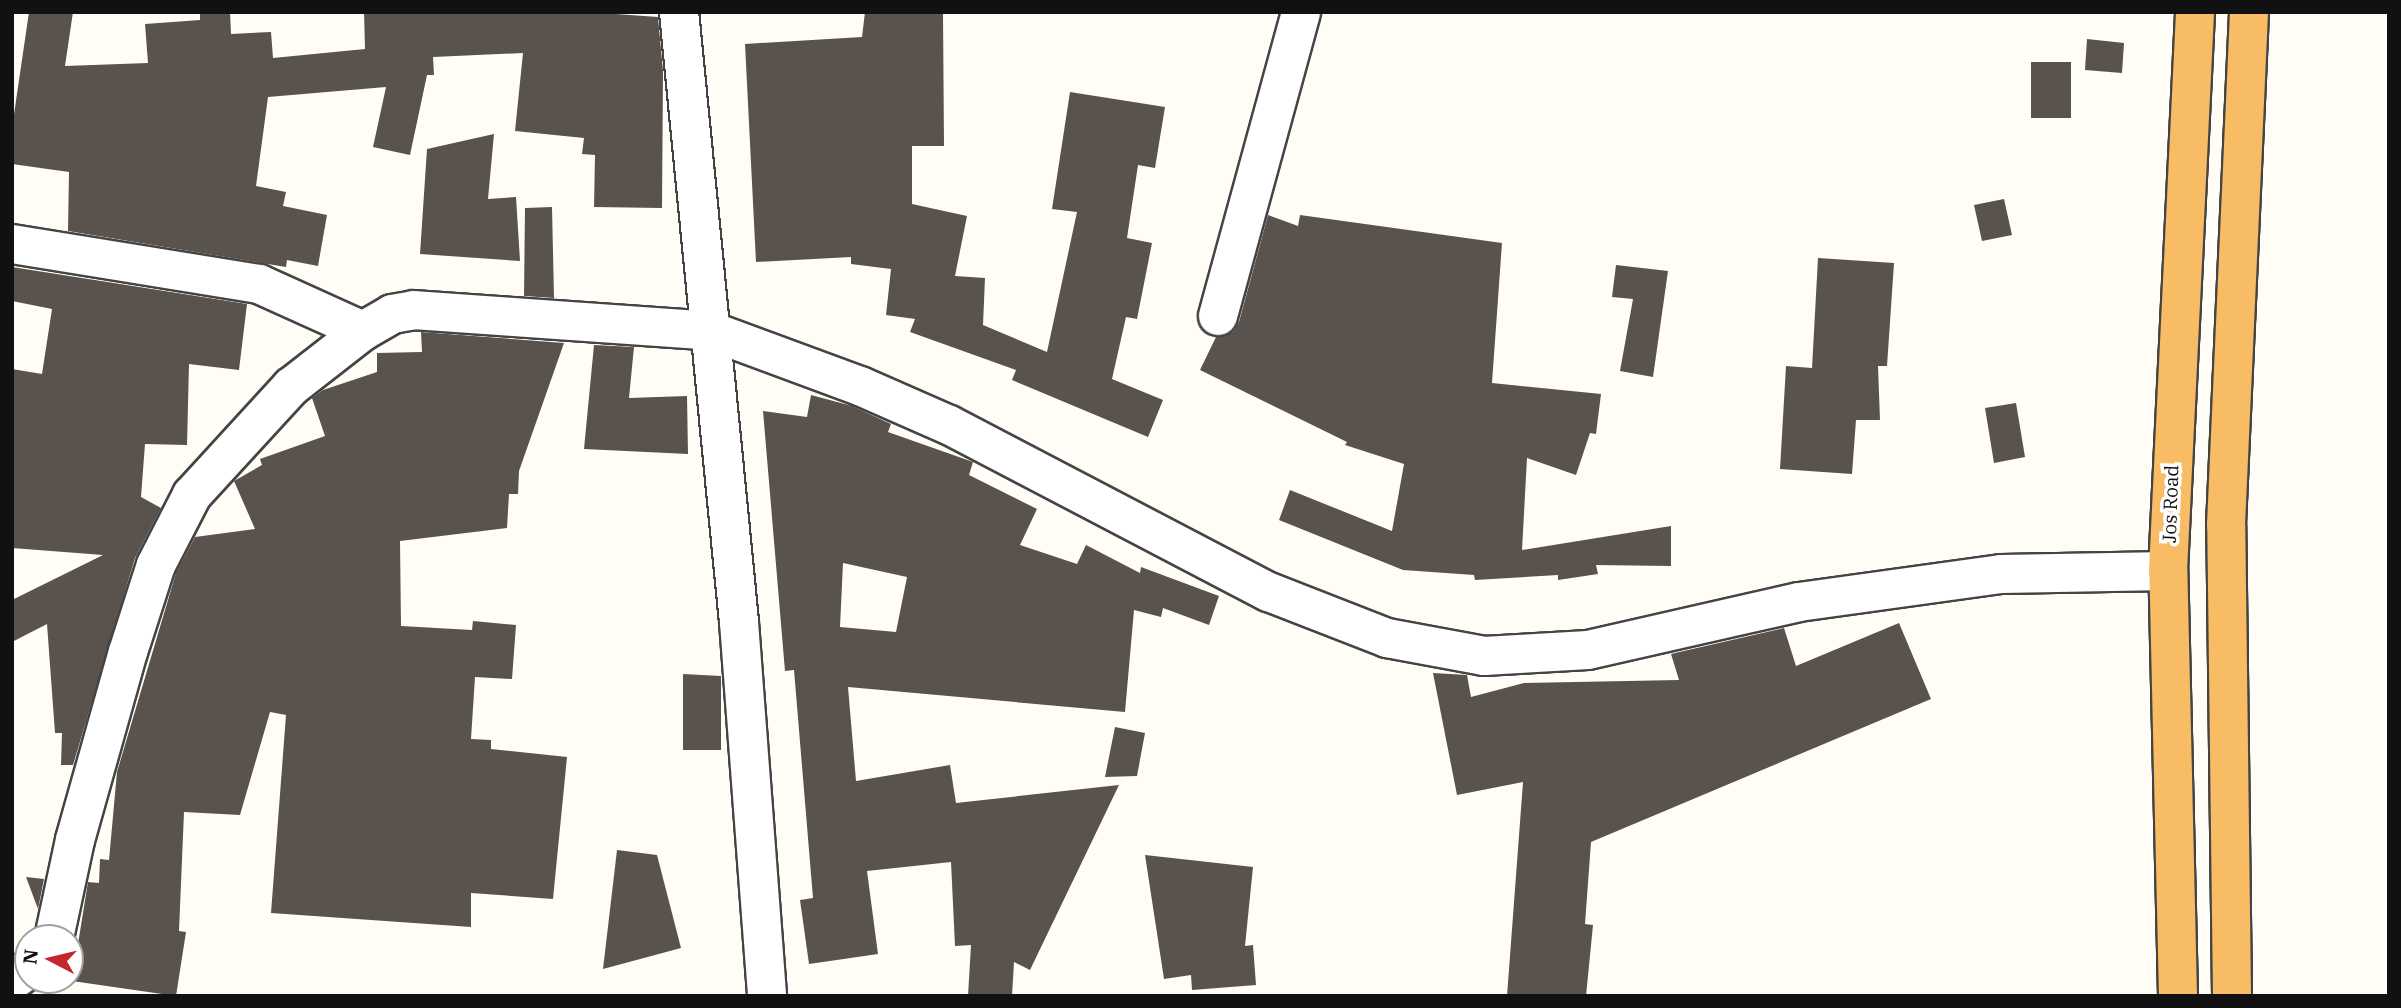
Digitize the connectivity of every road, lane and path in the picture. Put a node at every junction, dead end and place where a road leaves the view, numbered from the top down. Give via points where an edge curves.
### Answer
1 (679, 12) edge
2 (1301, 12) edge
3 (2195, 12) edge
4 (2249, 12) edge
5 (12, 244) edge
6 (1219, 316) dead end
7 (363, 331) junction
8 (711, 331) junction
9 (2168, 571) junction
10 (57, 924) edge
11 (767, 996) edge
12 (2178, 996) edge
13 (2232, 996) edge

1 - 8 street
2 - 6 street
3 - 9 highway, Jos Road
4 - 13 highway via 2227,525
5 - 7 street via 259,284
7 - 8 street via 391,314 414,310
7 - 10 street via 291,387 192,495 171,532 128,652 75,840
8 - 9 street via 860,386 949,425 1269,592 1387,638 1484,656 1588,650 1799,602 2001,574
8 - 11 street
9 - 12 highway, Jos Road

